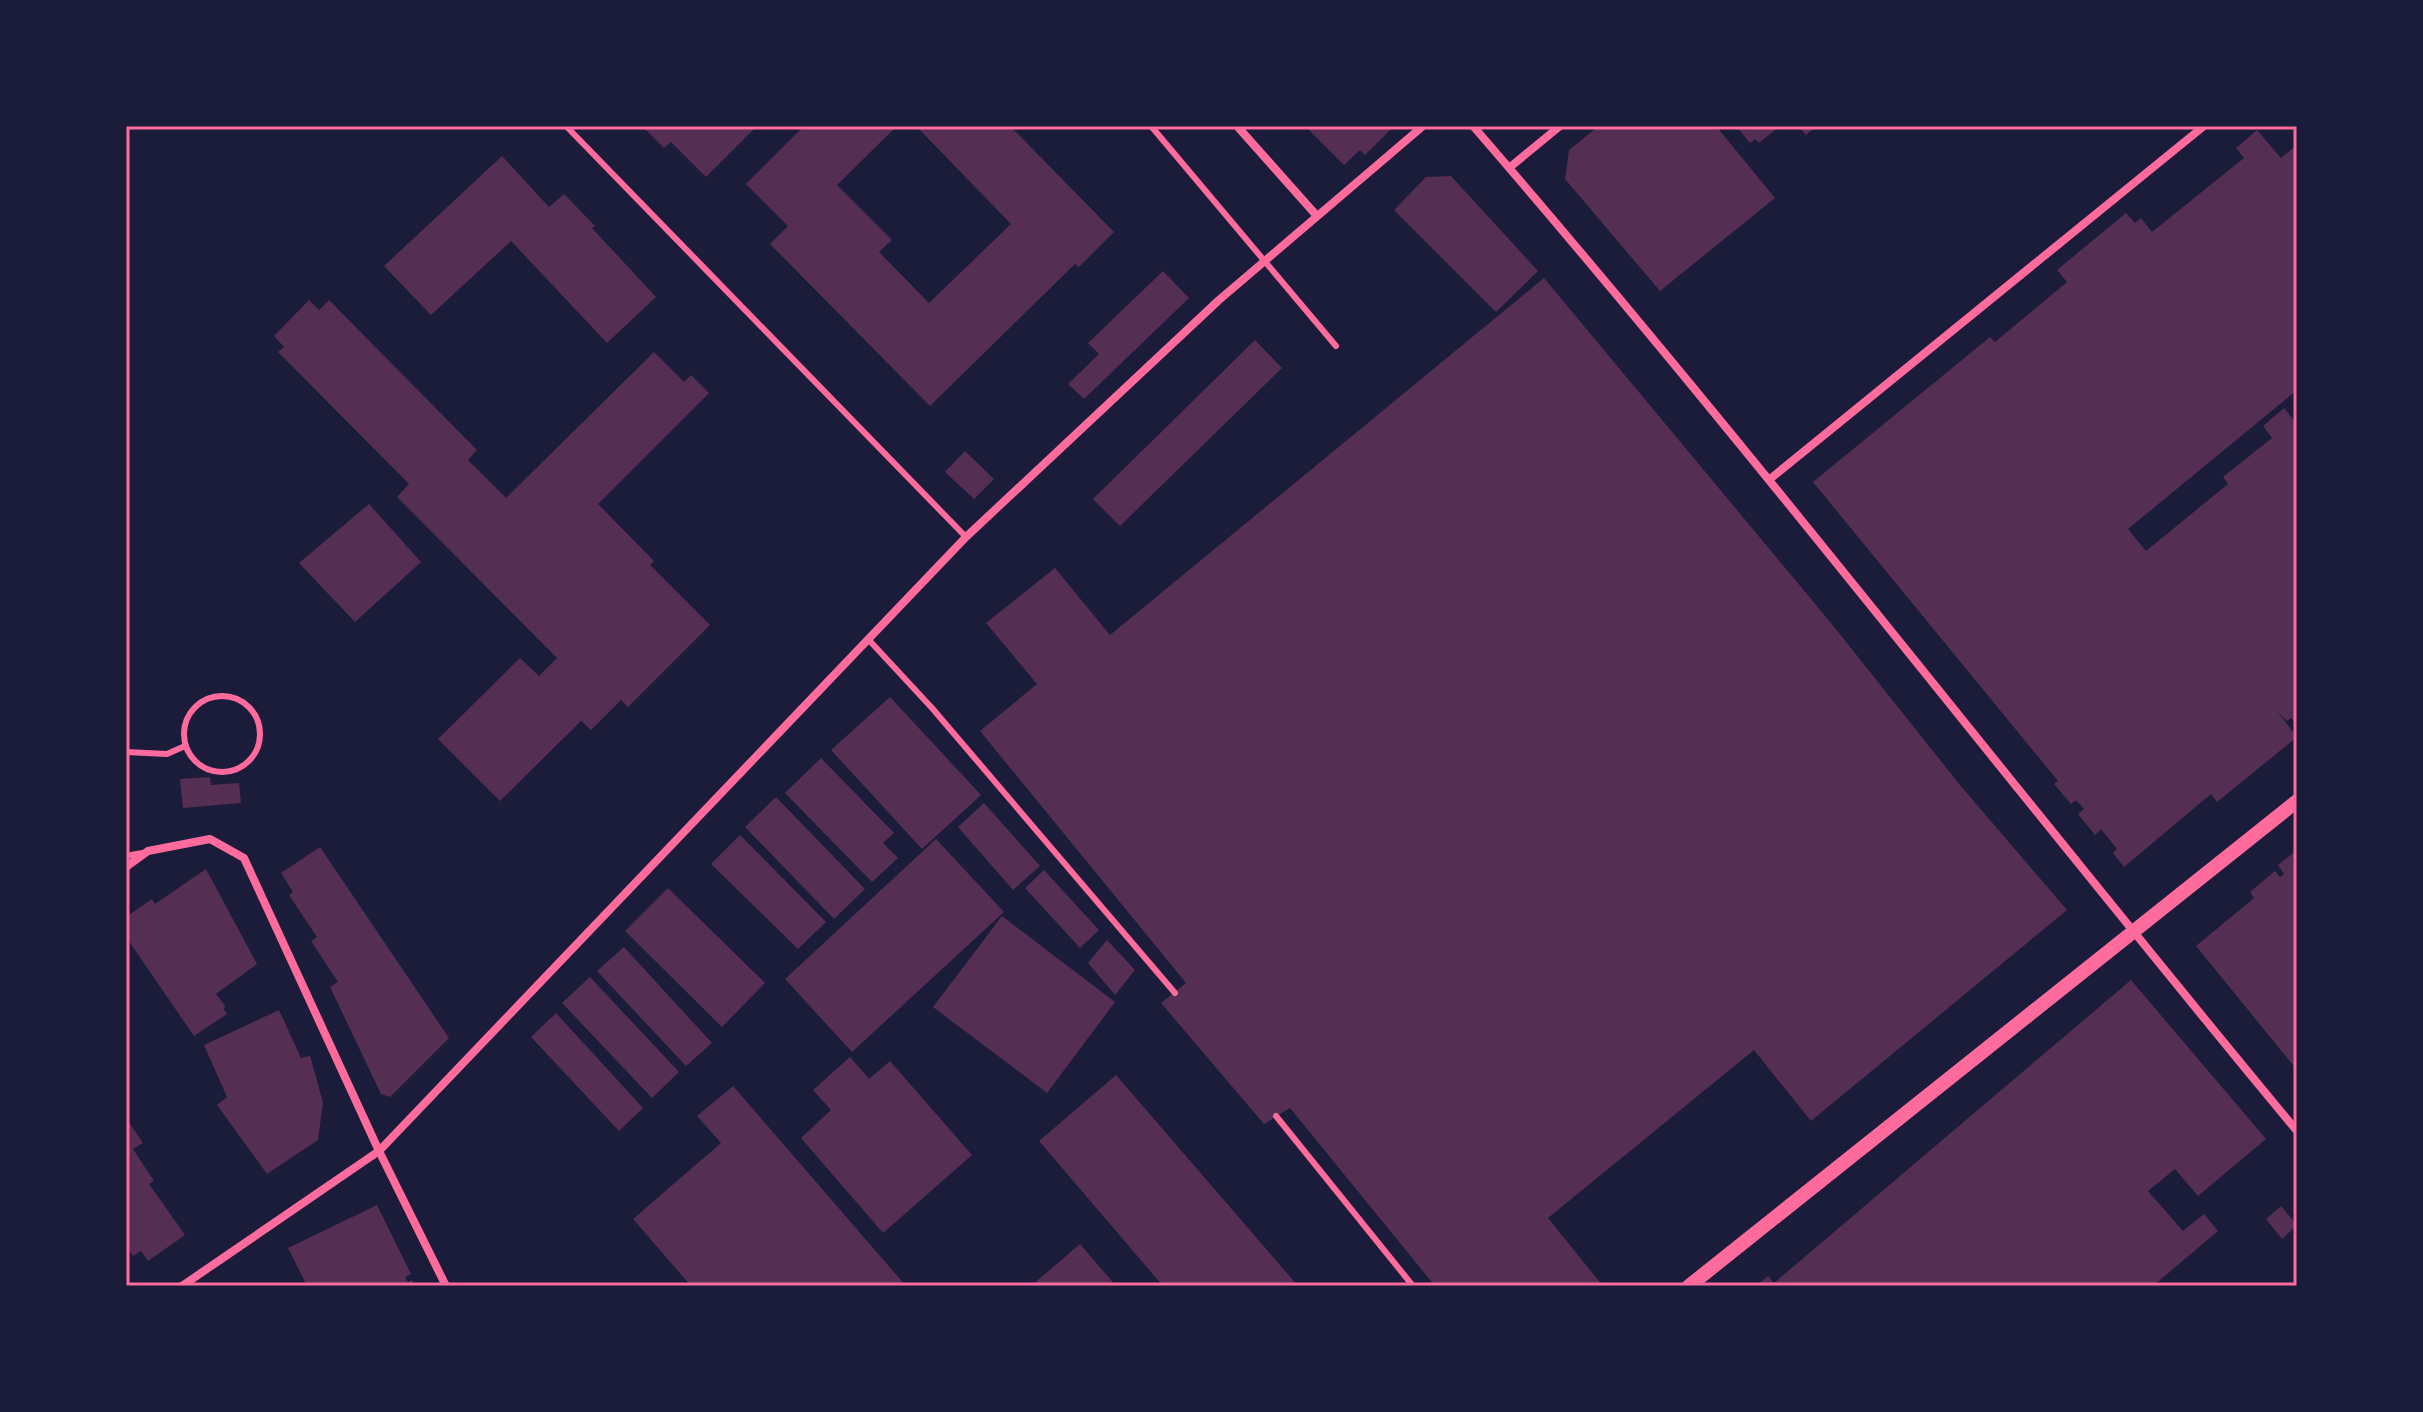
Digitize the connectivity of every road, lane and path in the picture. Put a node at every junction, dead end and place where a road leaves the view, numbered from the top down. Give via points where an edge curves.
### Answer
1 (566, 126) edge
2 (1151, 126) edge
3 (1237, 126) edge
4 (1423, 126) edge
5 (1473, 126) edge
6 (1560, 126) edge
7 (2204, 126) edge
8 (1509, 168) junction
9 (1317, 216) junction
10 (1336, 346) dead end
11 (1770, 479) junction
12 (966, 537) junction
13 (868, 639) junction
14 (185, 746) junction
15 (126, 752) edge
16 (2297, 801) edge
17 (148, 851) junction
18 (126, 856) edge
19 (126, 867) edge
20 (2133, 934) junction
21 (1175, 993) dead end
22 (1276, 1116) dead end
23 (2297, 1131) edge
24 (379, 1151) junction
25 (182, 1286) edge
26 (446, 1286) edge
27 (1413, 1286) edge
28 (1689, 1286) edge

1 - 12 lane
2 - 10 lane
3 - 9 street
4 - 9 street
5 - 8 street
6 - 8 street
7 - 11 street
8 - 11 street
9 - 12 street via 1219,300
11 - 20 street
12 - 13 street
13 - 21 lane
13 - 24 street
14 - 14 lane via 205,768 234,771 257,751 260,722 240,699 211,697 188,717
14 - 15 lane via 167,754
16 - 20 street
17 - 18 lane
17 - 19 street
17 - 24 street via 210,839 244,858
20 - 23 street
20 - 28 street
22 - 27 lane
24 - 25 street
24 - 26 street

